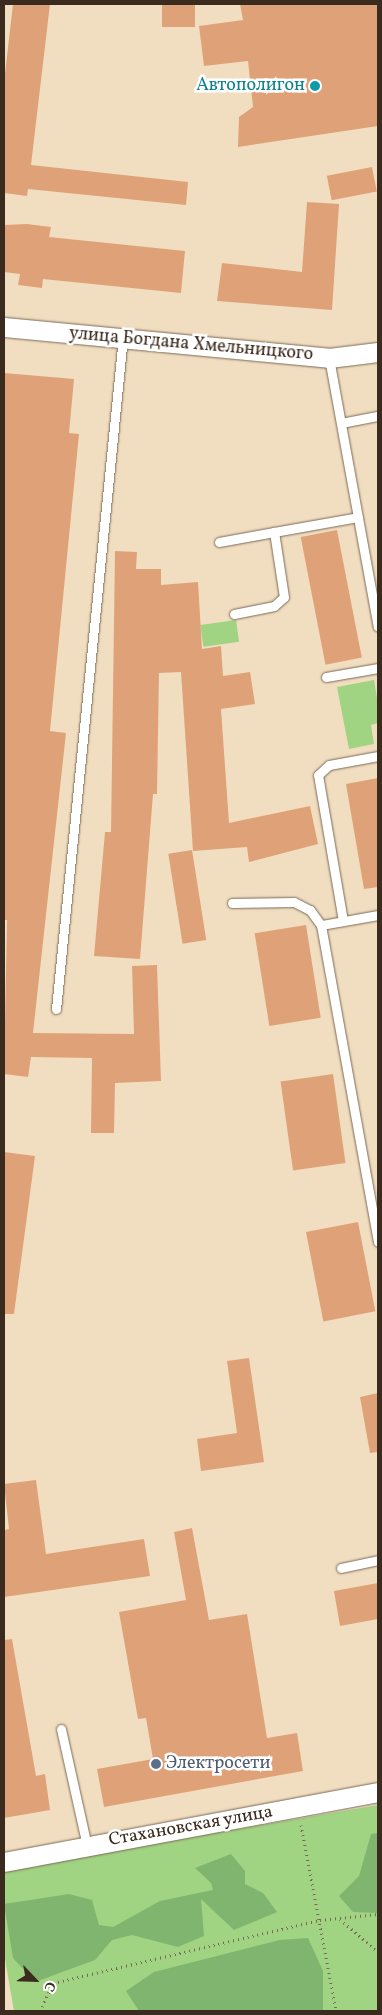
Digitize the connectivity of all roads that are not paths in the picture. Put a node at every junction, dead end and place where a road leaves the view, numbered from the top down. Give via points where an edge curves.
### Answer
1 (4, 327) edge
2 (123, 337) junction
3 (378, 352) edge
4 (330, 358) junction
5 (378, 416) edge
6 (341, 423) junction
7 (358, 516) junction
8 (274, 532) junction
9 (220, 542) dead end
10 (234, 614) dead end
11 (378, 627) edge
12 (378, 668) edge
13 (326, 677) dead end
14 (378, 756) edge
15 (232, 903) dead end
16 (378, 914) edge
17 (343, 921) junction
18 (321, 925) junction
19 (56, 1009) dead end
20 (378, 1242) edge
21 (378, 1560) edge
22 (341, 1568) dead end
23 (61, 1729) dead end
24 (378, 1792) edge
25 (87, 1846) junction
26 (4, 1862) edge

1 - 2 street, улица Богдана Хмельницкого
2 - 4 street, улица Богдана Хмельницкого
2 - 19 lane
3 - 4 street, улица Богдана Хмельницкого
4 - 6 lane
5 - 6 lane
6 - 7 lane
7 - 8 lane
7 - 11 lane
8 - 9 lane
8 - 10 lane via 284,596 274,606
12 - 13 lane
14 - 17 lane via 329,765 318,775
15 - 18 lane via 294,902 310,910
16 - 17 lane
17 - 18 lane
18 - 20 lane
21 - 22 lane
23 - 25 lane
24 - 25 street, Стахановская улица
25 - 26 street, Стахановская улица

